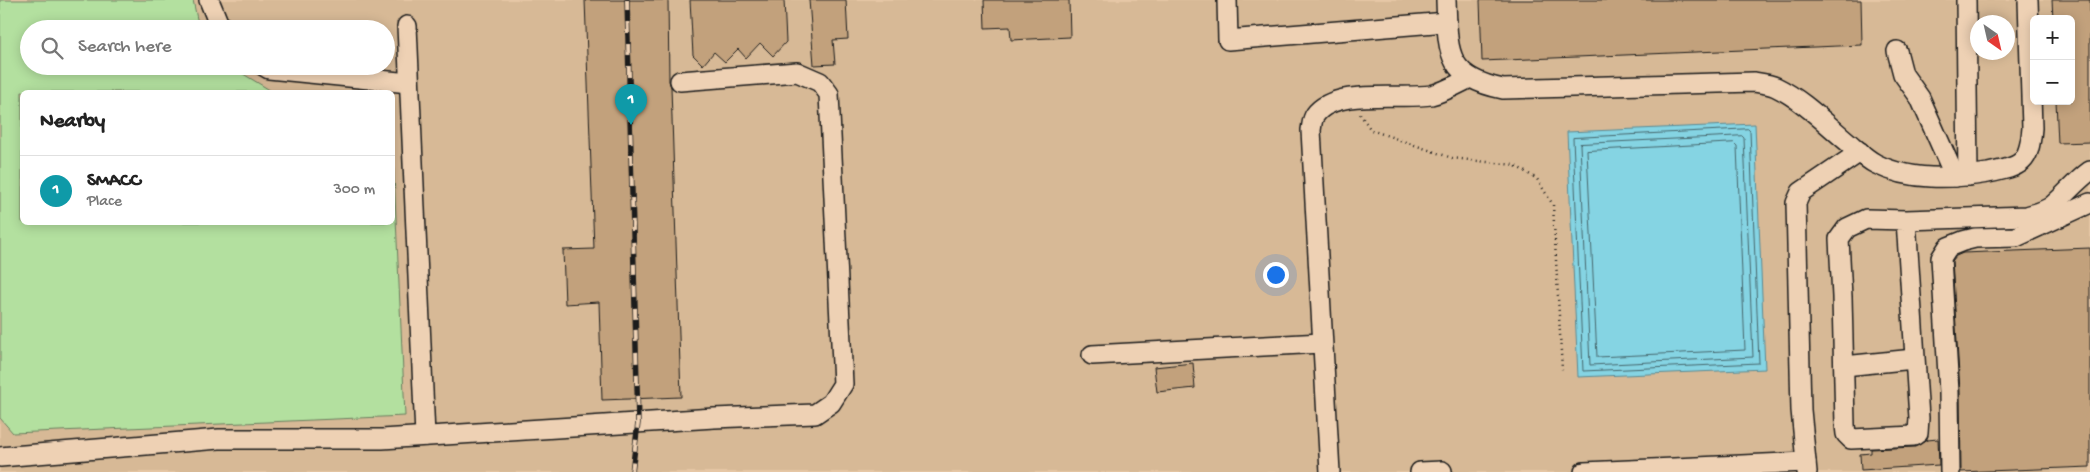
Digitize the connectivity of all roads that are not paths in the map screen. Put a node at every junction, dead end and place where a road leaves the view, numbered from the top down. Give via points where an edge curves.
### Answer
1 (209, 0) edge
2 (1226, 0) edge
3 (1446, 0) edge
4 (1966, 0) edge
5 (2028, 0) edge
6 (217, 20) edge
7 (1447, 22) junction
8 (407, 26) dead end
9 (1897, 51) dead end
10 (329, 75) edge
11 (1470, 78) junction
12 (680, 81) dead end
13 (409, 83) junction
14 (1860, 152) junction
15 (2090, 171) edge
16 (1962, 177) junction
17 (2090, 203) edge
18 (1906, 220) junction
19 (1322, 343) junction
20 (1092, 355) dead end
21 (1914, 359) junction
22 (1844, 366) junction
23 (425, 436) junction
24 (0, 457) edge
25 (1806, 467) edge
26 (1750, 468) edge
27 (1442, 470) dead end
28 (1330, 472) edge
29 (1420, 472) edge
30 (1584, 472) edge
31 (1950, 472) edge

1 - 6 lane
2 - 7 lane via 1228,40
3 - 7 lane
4 - 16 lane
5 - 16 lane via 2032,128 2026,158 2011,168
7 - 11 lane via 1451,56 1458,68
8 - 13 lane
9 - 16 lane via 1904,74
10 - 13 lane
11 - 14 lane via 1486,86 1503,89 1754,82 1775,87 1792,96
11 - 19 lane via 1431,95 1361,97 1334,102 1314,116 1311,130
12 - 23 lane via 797,72 820,82 829,94 843,384 831,403 815,414
13 - 23 lane
14 - 16 lane via 1874,164 1892,171 1918,176
14 - 25 lane via 1801,192 1796,204 1801,410
15 - 18 lane via 2053,205 2027,216
17 - 31 lane via 2016,237 1963,241 1948,247 1941,258
18 - 21 lane
18 - 22 lane via 1866,219 1846,228 1839,239
19 - 20 lane
19 - 28 lane
21 - 22 lane
21 - 22 lane via 1919,418 1918,433 1914,436 1851,439 1846,434
23 - 24 lane via 219,439
25 - 26 lane
26 - 30 lane
27 - 29 lane

